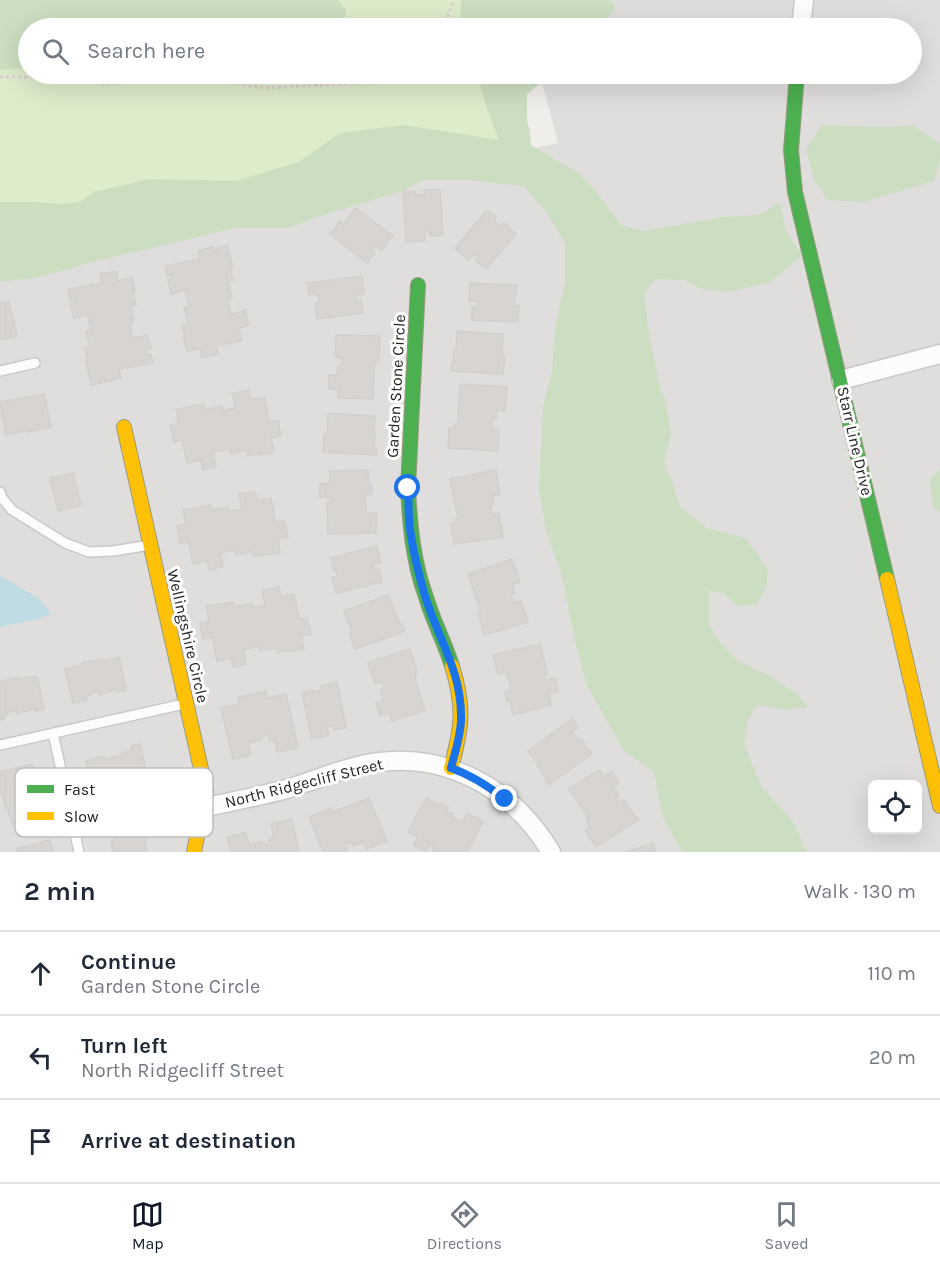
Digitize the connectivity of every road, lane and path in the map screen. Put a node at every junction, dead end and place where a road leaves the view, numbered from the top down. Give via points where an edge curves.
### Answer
1 (454, 0) edge
2 (804, 0) edge
3 (447, 18) edge
4 (802, 18) edge
5 (0, 77) edge
6 (18, 77) edge
7 (241, 84) edge
8 (346, 84) edge
9 (796, 84) edge
10 (418, 285) dead end
11 (940, 354) edge
12 (35, 363) dead end
13 (0, 371) edge
14 (841, 380) junction
15 (124, 427) dead end
16 (0, 492) edge
17 (150, 545) junction
18 (187, 703) junction
19 (53, 733) junction
20 (0, 745) edge
21 (61, 768) edge
22 (201, 768) edge
23 (451, 768) junction
24 (213, 806) edge
25 (940, 806) edge
26 (76, 837) edge
27 (197, 837) edge
28 (79, 852) edge
29 (194, 852) edge
30 (551, 852) edge

1 - 3 path
2 - 4 street
5 - 6 path
7 - 8 path via 262,88
9 - 14 street, Starr Line Drive via 791,150 795,192
10 - 23 street, Garden Stone Circle via 409,522 426,598 452,662 459,691 460,733
11 - 14 street
12 - 13 lane
14 - 25 street, Starr Line Drive
15 - 17 street, Wellingshire Circle
16 - 17 lane via 12,510 65,543 88,552
17 - 18 street, Wellingshire Circle
18 - 19 lane
18 - 22 street, Wellingshire Circle
19 - 20 lane
19 - 21 lane
23 - 24 street, North Ridgecliff Street via 409,761 367,764 283,790
23 - 30 street, North Ridgecliff Street via 505,799 532,825
26 - 28 lane
27 - 29 street, Wellingshire Circle

